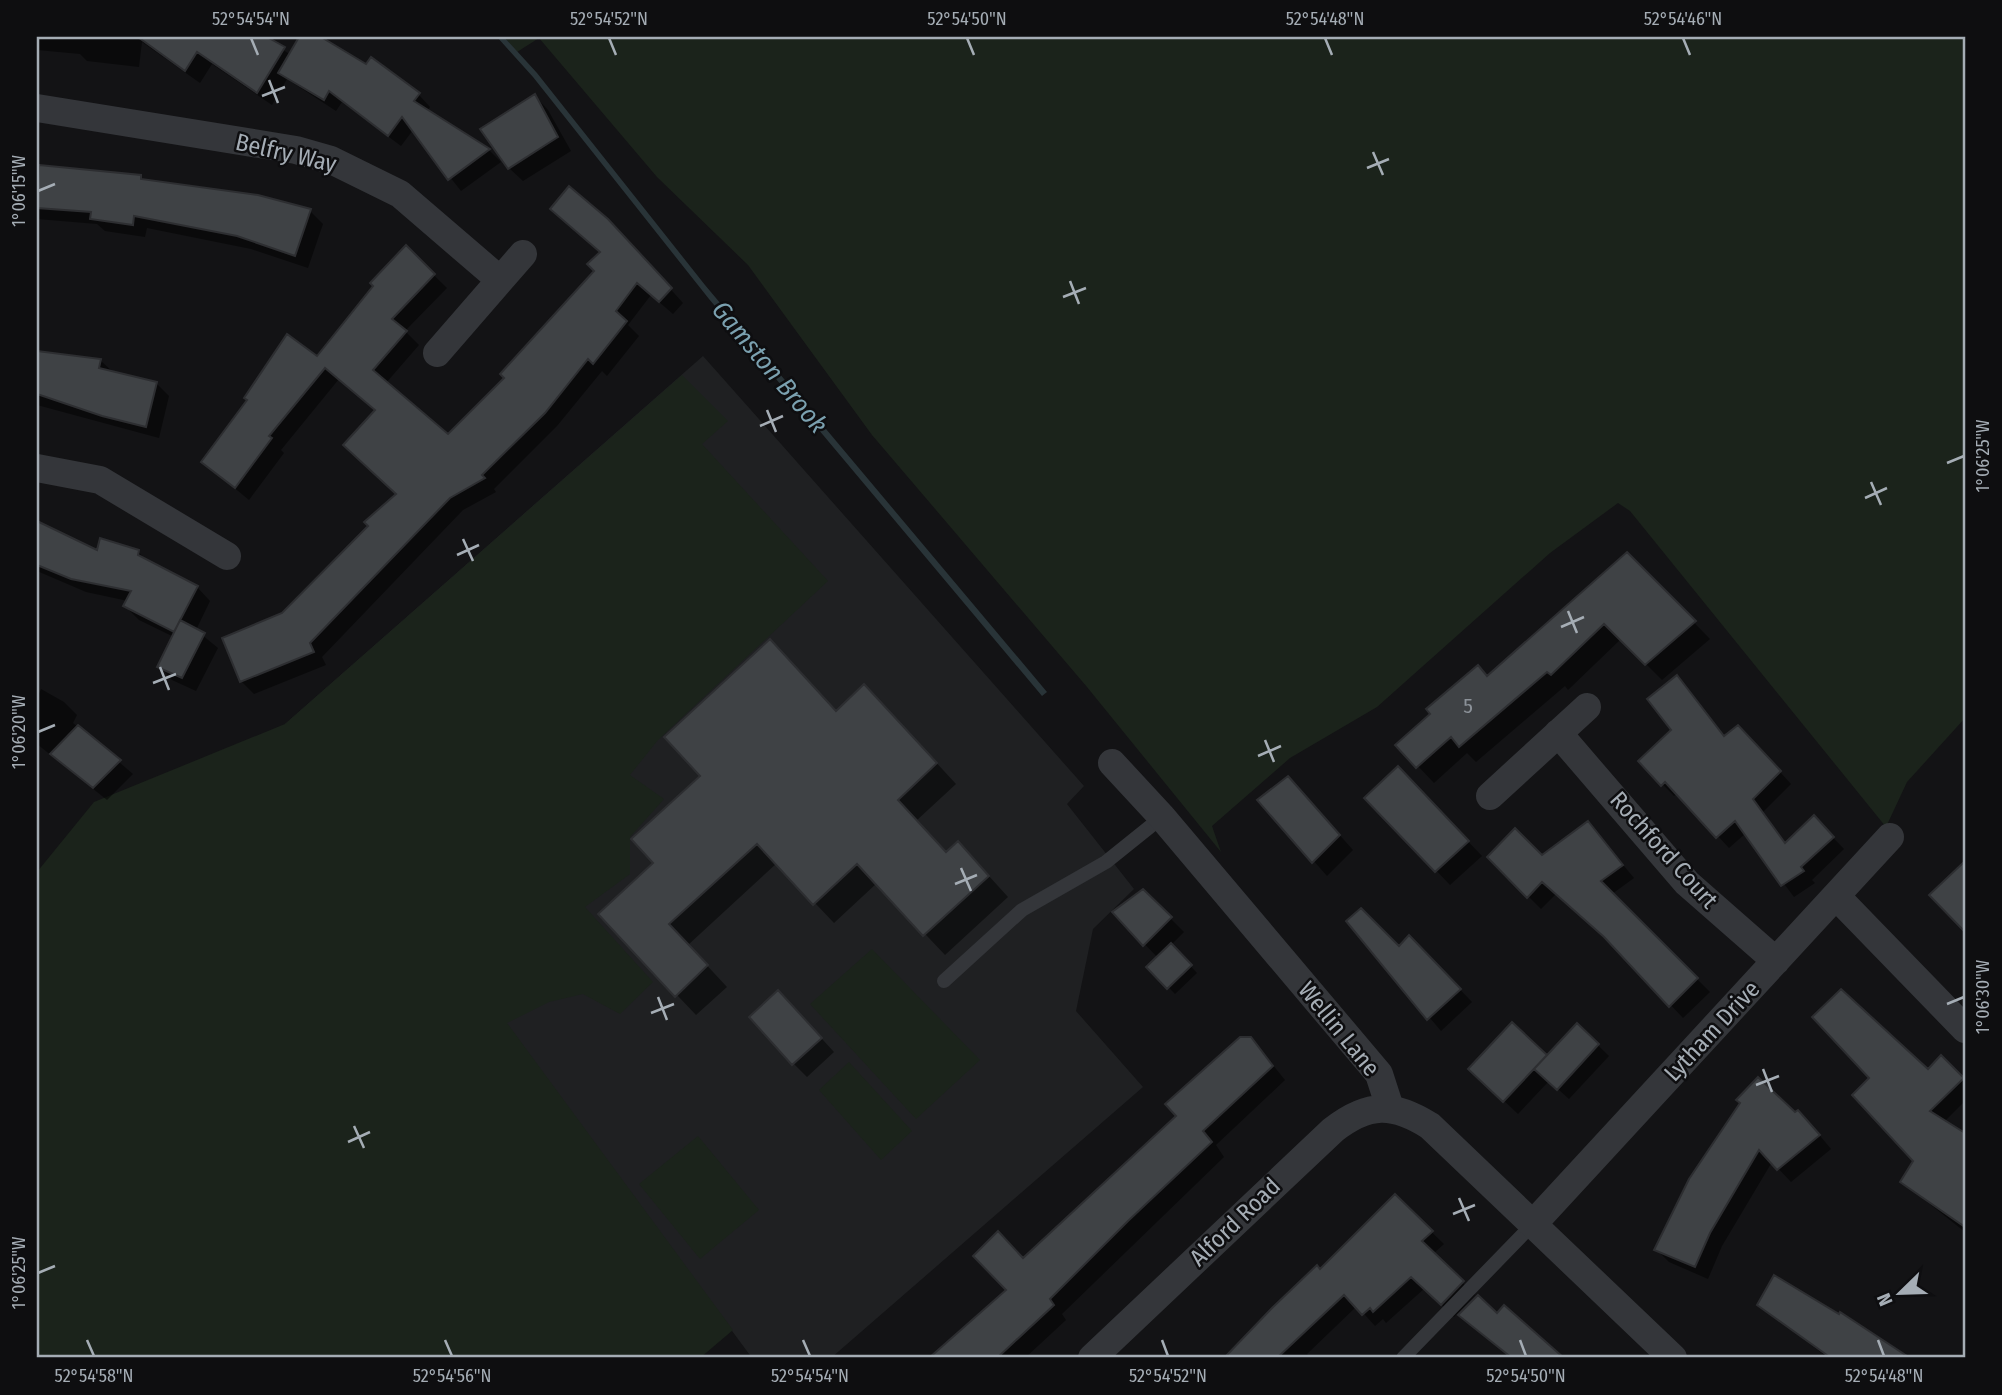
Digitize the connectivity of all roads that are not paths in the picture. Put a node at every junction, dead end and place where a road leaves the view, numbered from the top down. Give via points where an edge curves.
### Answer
1 (37, 108) edge
2 (523, 254) dead end
3 (500, 280) junction
4 (437, 353) dead end
5 (37, 468) edge
6 (227, 556) dead end
7 (1587, 707) dead end
8 (1558, 733) junction
9 (1112, 763) dead end
10 (1490, 796) dead end
11 (1162, 817) junction
12 (1890, 837) dead end
13 (1836, 896) junction
14 (1776, 961) junction
15 (944, 981) dead end
16 (1965, 1029) edge
17 (1390, 1108) junction
18 (1533, 1224) junction
19 (1092, 1358) edge
20 (1403, 1358) edge
21 (1673, 1358) edge

1 - 3 street, Belfry Way via 296,150 331,160 400,194
2 - 3 street
3 - 4 street
5 - 6 street via 100,480
7 - 8 street
8 - 10 street
8 - 14 street, Rochford Court via 1687,883
9 - 11 street, Wellin Lane
11 - 15 lane via 1106,862 1022,910
11 - 17 street, Wellin Lane via 1378,1074
12 - 13 street, Lytham Drive
13 - 14 street, Lytham Drive
13 - 16 street
14 - 18 street, Lytham Drive
17 - 18 street, Wellin Lane via 1430,1126
17 - 19 street, Alford Road via 1367,1110 1333,1130
18 - 20 lane
18 - 21 street, Wellin Lane

